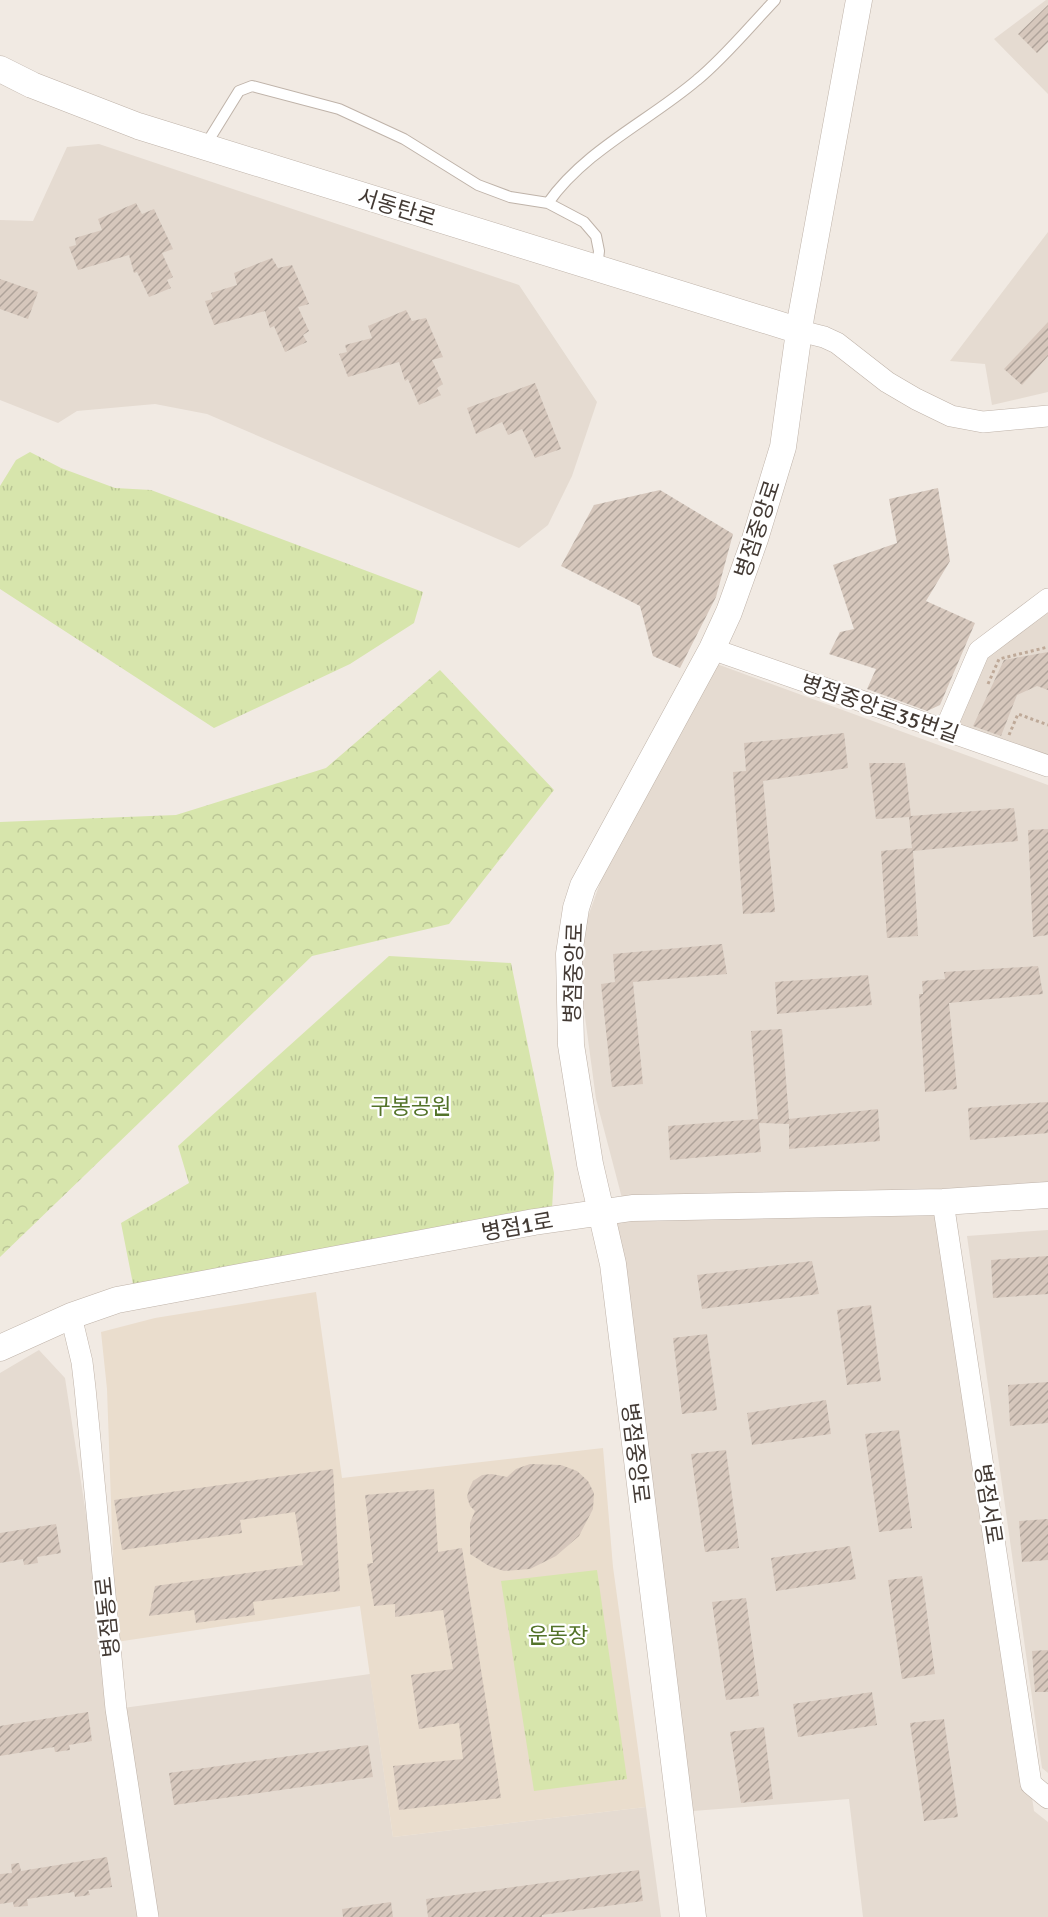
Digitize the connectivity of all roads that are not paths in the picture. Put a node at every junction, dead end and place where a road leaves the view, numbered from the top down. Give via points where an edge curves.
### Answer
1 (775, 0) edge
2 (856, 1) edge
3 (0, 69) edge
4 (204, 147) junction
5 (548, 203) junction
6 (597, 268) junction
7 (800, 331) junction
8 (1048, 416) edge
9 (1048, 598) edge
10 (712, 649) junction
11 (945, 730) junction
12 (1048, 766) edge
13 (1048, 1195) edge
14 (942, 1202) junction
15 (602, 1212) junction
16 (71, 1316) junction
17 (0, 1348) edge
18 (1048, 1798) edge
19 (148, 1917) edge
20 (693, 1917) edge

1 - 5 lane via 698,79 562,184
2 - 7 street, 병점중앙로
3 - 4 street, 서동탄로 via 138,126
4 - 5 lane via 239,91 252,86 339,109 404,139 478,185 510,197
4 - 6 street, 서동탄로
5 - 6 lane via 584,222 596,236
6 - 7 street, 서동탄로
7 - 8 street via 837,343 887,382 951,416 983,422
7 - 10 street, 병점중앙로 via 783,447 755,539
9 - 11 street via 979,651
10 - 11 street, 병점중앙로35번길
10 - 15 street, 병점중앙로 via 594,863 583,886 572,929 571,1046
11 - 12 street, 병점중앙로35번길
13 - 14 street, 병점1로
14 - 15 street, 병점1로 via 632,1208
14 - 18 street, 병점서로 via 1032,1784
15 - 16 street, 병점1로 via 117,1300
15 - 20 street, 병점중앙로 via 613,1264
16 - 17 street, 병점1로
16 - 19 street, 병점동로 via 84,1379 116,1709

